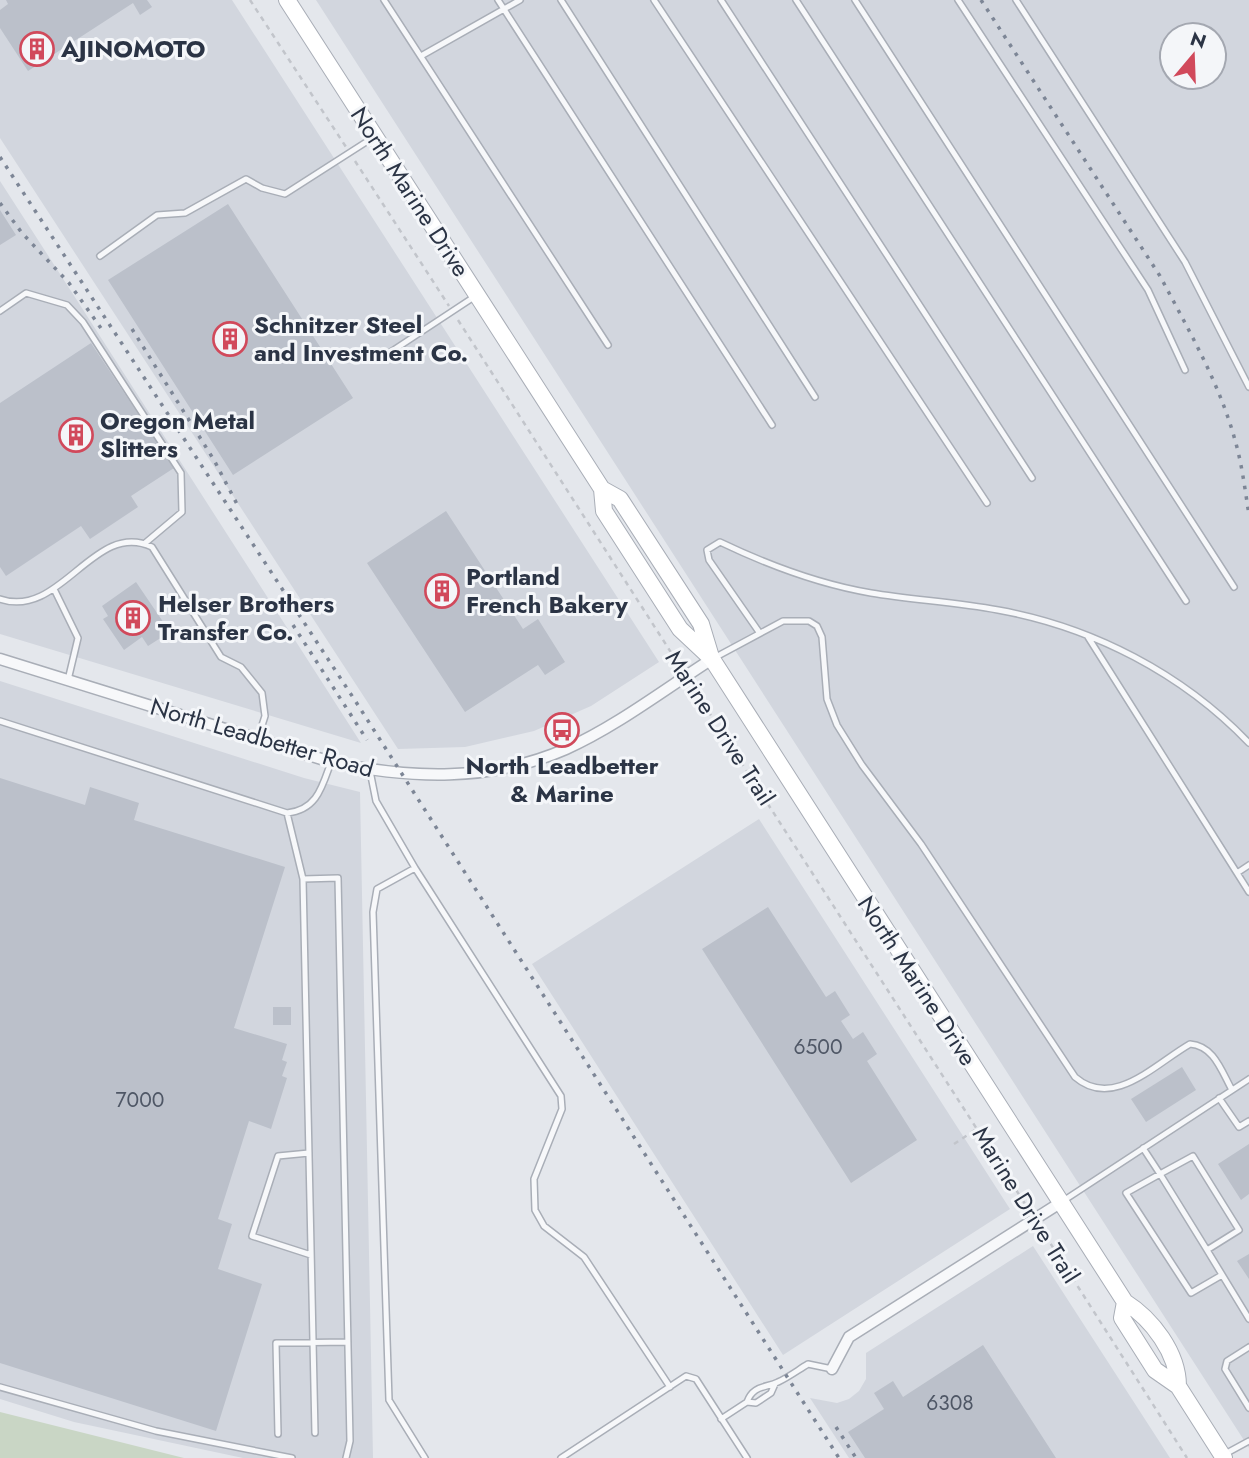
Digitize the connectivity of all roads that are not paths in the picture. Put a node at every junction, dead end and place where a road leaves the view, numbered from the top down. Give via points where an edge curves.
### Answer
1 (287, 0) edge
2 (384, 0) edge
3 (498, 0) edge
4 (520, 0) edge
5 (561, 0) edge
6 (654, 0) edge
7 (721, 0) edge
8 (796, 0) edge
9 (855, 0) edge
10 (958, 0) edge
11 (1016, 0) edge
12 (503, 9) junction
13 (421, 56) junction
14 (374, 136) junction
15 (100, 256) dead end
16 (476, 295) junction
17 (0, 311) edge
18 (608, 345) dead end
19 (386, 355) dead end
20 (1185, 370) dead end
21 (1249, 387) edge
22 (815, 397) dead end
23 (772, 425) dead end
24 (1032, 478) dead end
25 (987, 503) dead end
26 (144, 544) junction
27 (1234, 587) dead end
28 (54, 589) junction
29 (0, 599) edge
30 (1185, 601) dead end
31 (760, 632) junction
32 (1088, 637) junction
33 (0, 659) edge
34 (712, 659) junction
35 (68, 680) junction
36 (0, 721) edge
37 (258, 739) junction
38 (1249, 743) edge
39 (331, 762) junction
40 (370, 771) junction
41 (287, 813) junction
42 (1249, 865) edge
43 (415, 868) junction
44 (1237, 873) junction
45 (303, 879) junction
46 (1249, 892) edge
47 (1249, 1079) edge
48 (1232, 1090) junction
49 (1219, 1098) junction
50 (1249, 1121) edge
51 (1143, 1148) junction
52 (309, 1153) junction
53 (1160, 1174) junction
54 (1060, 1203) junction
55 (1207, 1250) junction
56 (311, 1255) junction
57 (1222, 1275) junction
58 (1249, 1319) edge
59 (313, 1342) junction
60 (348, 1342) junction
61 (1249, 1347) edge
62 (832, 1369) joint
63 (775, 1384) junction
64 (0, 1387) edge
65 (670, 1387) junction
66 (747, 1402) junction
67 (1249, 1408) edge
68 (722, 1419) junction
69 (315, 1433) dead end
70 (278, 1434) dead end
71 (1249, 1441) edge
72 (1223, 1457) edge
73 (292, 1458) edge
74 (346, 1458) edge
75 (425, 1458) edge
76 (561, 1458) edge
77 (747, 1458) edge

1 - 14 main road, North Marine Drive
2 - 13 lane
3 - 12 lane
4 - 12 lane
5 - 22 lane
6 - 25 lane
7 - 24 lane
8 - 30 lane
9 - 27 lane
10 - 20 lane via 1148,290
11 - 21 lane via 1185,262
12 - 13 lane
12 - 23 lane
13 - 18 lane
14 - 15 lane via 285,194 246,179 185,213 157,215
14 - 16 main road, North Marine Drive
16 - 19 lane
16 - 34 main road, North Marine Drive via 602,489 620,499 635,522 701,624
17 - 26 lane via 26,293 67,305 83,322 181,472 182,512
26 - 28 lane via 135,541 107,548
26 - 37 lane via 158,552 221,657 241,667 262,693 265,716
28 - 29 lane via 23,601
28 - 35 lane via 78,638
31 - 32 lane via 709,560 707,550 720,542 801,575 869,593 1000,610
31 - 34 lane
31 - 48 lane via 783,621 808,621 817,626 827,699 837,725 1075,1077 1085,1086 1108,1091 1190,1044 1202,1045 1212,1053
32 - 38 lane via 1171,676
32 - 44 lane
33 - 35 street, North Leadbetter Road
34 - 40 street, North Leadbetter Road via 587,738 535,760 447,776
34 - 54 main road, North Marine Drive
35 - 37 street, North Leadbetter Road
36 - 41 lane
37 - 39 street, North Leadbetter Road
39 - 40 street, North Leadbetter Road
39 - 41 lane via 314,802 304,810
40 - 43 lane via 376,801
41 - 45 lane
42 - 44 lane
43 - 65 lane via 561,1097 562,1109 534,1180 536,1210 544,1226 584,1257
43 - 75 lane via 377,889 373,912 389,1400
44 - 46 lane
45 - 52 lane
45 - 60 lane via 338,878
47 - 48 lane
48 - 49 lane
49 - 50 lane via 1239,1127
49 - 51 lane
51 - 53 lane
51 - 54 lane
52 - 56 lane
52 - 56 lane via 278,1156 252,1236
53 - 55 lane
53 - 55 lane via 1193,1156 1239,1230
53 - 57 lane via 1126,1193 1191,1293
54 - 62 street via 849,1337
54 - 72 main road, North Marine Drive via 1125,1302 1122,1318 1155,1370 1178,1386
55 - 57 lane
56 - 59 lane
57 - 58 lane
59 - 60 lane
59 - 69 lane
59 - 70 lane via 276,1343
60 - 74 lane via 350,1441
61 - 67 lane via 1227,1362 1225,1369
62 - 63 lane via 808,1364
63 - 66 lane via 765,1384 750,1394
63 - 66 lane via 757,1403
64 - 73 lane via 156,1431
65 - 68 lane via 686,1376 696,1379
65 - 76 lane
66 - 68 lane
68 - 77 lane
71 - 72 lane

